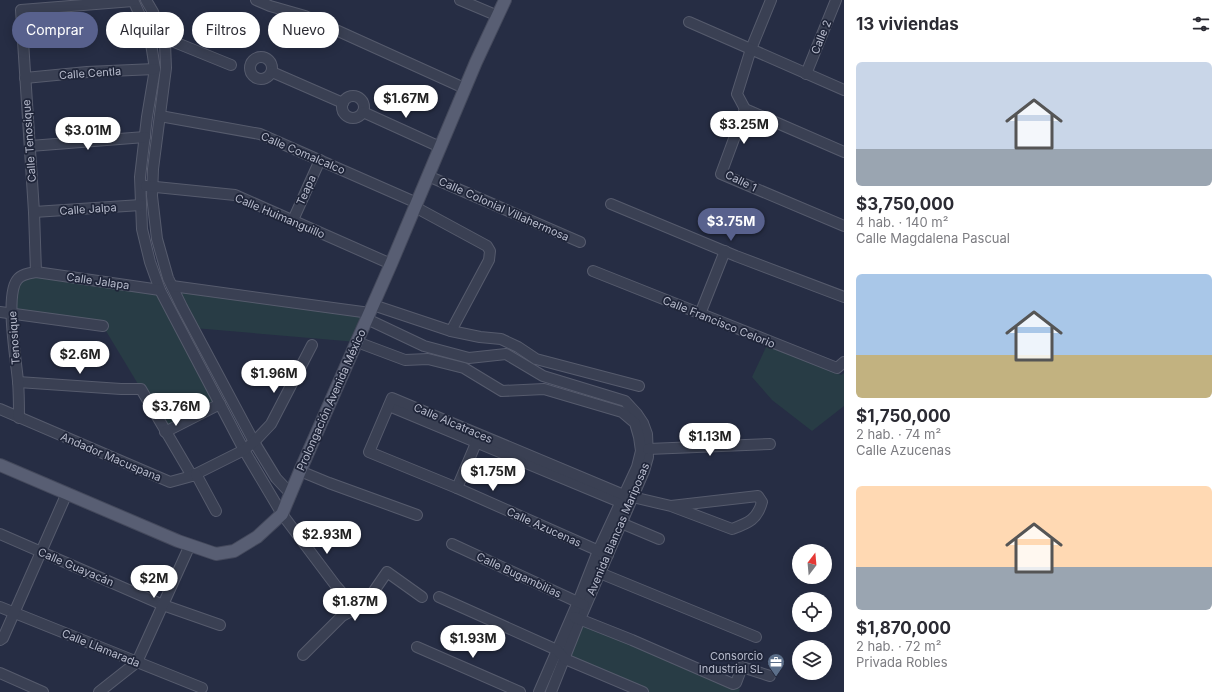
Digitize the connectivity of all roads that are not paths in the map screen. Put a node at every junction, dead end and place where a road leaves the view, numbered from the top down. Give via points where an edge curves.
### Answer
1 (133, 0) edge
2 (146, 0) edge
3 (256, 0) edge
4 (460, 0) edge
5 (771, 0) edge
6 (836, 0) edge
7 (502, 1) edge
8 (138, 12) edge
9 (153, 12) edge
10 (498, 16) junction
11 (689, 22) dead end
12 (184, 46) edge
13 (152, 48) edge
14 (164, 48) edge
15 (751, 49) junction
16 (231, 65) dead end
17 (155, 69) junction
18 (272, 72) dead end
19 (806, 74) junction
20 (25, 78) junction
21 (464, 88) junction
22 (844, 90) edge
23 (745, 109) junction
24 (160, 116) junction
25 (145, 136) junction
26 (30, 146) junction
27 (440, 146) junction
28 (844, 152) edge
29 (320, 160) junction
30 (428, 176) junction
31 (140, 186) junction
32 (152, 186) junction
33 (611, 204) dead end
34 (141, 205) junction
35 (416, 205) junction
36 (34, 212) junction
37 (293, 220) junction
38 (843, 223) edge
39 (580, 242) dead end
40 (725, 251) junction
41 (392, 264) junction
42 (593, 271) dead end
43 (36, 272) junction
44 (172, 286) junction
45 (160, 290) junction
46 (844, 297) edge
47 (182, 307) junction
48 (0, 312) edge
49 (370, 312) junction
50 (172, 313) junction
51 (11, 314) junction
52 (700, 314) junction
53 (103, 326) dead end
54 (451, 331) junction
55 (357, 342) junction
56 (312, 345) dead end
57 (844, 362) edge
58 (18, 382) junction
59 (638, 386) dead end
60 (220, 404) junction
61 (0, 409) edge
62 (19, 418) junction
63 (166, 432) junction
64 (478, 438) junction
65 (254, 442) junction
66 (770, 444) dead end
67 (648, 449) junction
68 (244, 450) junction
69 (370, 452) joint
70 (0, 465) edge
71 (300, 471) junction
72 (194, 475) junction
73 (457, 488) junction
74 (67, 493) junction
75 (290, 493) junction
76 (626, 500) junction
77 (671, 506) junction
78 (216, 511) dead end
79 (282, 514) junction
80 (417, 515) dead end
81 (621, 523) junction
82 (0, 534) edge
83 (659, 539) dead end
84 (452, 544) dead end
85 (190, 545) junction
86 (598, 551) junction
87 (42, 552) junction
88 (608, 555) junction
89 (591, 569) junction
90 (601, 573) junction
91 (422, 597) dead end
92 (439, 597) dead end
93 (582, 604) junction
94 (163, 605) junction
95 (0, 607) edge
96 (356, 609) junction
97 (15, 613) junction
98 (576, 618) junction
99 (220, 625) dead end
100 (756, 637) dead end
101 (0, 640) edge
102 (418, 647) dead end
103 (557, 650) junction
104 (303, 656) dead end
105 (565, 659) junction
106 (138, 662) junction
107 (0, 673) edge
108 (770, 676) dead end
109 (202, 688) dead end
110 (43, 692) edge
111 (99, 692) edge
112 (520, 692) edge
113 (540, 692) edge
114 (551, 692) edge
115 (644, 692) edge

1 - 8 street
1 - 20 street, Calle Tenosique via 20,10
2 - 9 street
3 - 21 street via 305,16
4 - 10 street
5 - 15 street
6 - 19 street, Calle 2
7 - 10 main road, Prolongación Avenida México
10 - 21 main road, Prolongación Avenida México
11 - 15 street
12 - 16 street
13 - 17 street
14 - 24 street via 166,68
15 - 19 street
15 - 23 street via 737,94
17 - 20 street, Calle Centla
17 - 25 street
18 - 27 street via 343,103 346,99 355,97 363,102 363,112
19 - 22 street
20 - 26 street, Calle Tenosique
21 - 27 main road, Prolongación Avenida México
23 - 28 street
23 - 38 street, Calle 1 via 722,174
24 - 29 street, Calle Comalcalco via 260,134
24 - 32 street
25 - 26 street
25 - 31 street
26 - 36 street, Calle Tenosique
27 - 30 main road, Prolongación Avenida México
29 - 35 street, Calle Comalcalco
29 - 37 street, Teapa
30 - 35 main road, Prolongación Avenida México
30 - 39 street, Calle Colonial Villahermosa
31 - 32 street, Calle Huimanguillo
31 - 34 street
32 - 37 street, Calle Huimanguillo via 235,195
32 - 44 street via 157,239
33 - 40 street
34 - 36 street, Calle Jalpa
34 - 45 street via 142,229
35 - 41 main road, Prolongación Avenida México
35 - 54 street, Calle Comalcalco via 487,246 490,251 489,260
36 - 43 street, Calle Tenosique
37 - 41 street, Calle Huimanguillo
40 - 46 street
40 - 52 street
41 - 49 main road, Prolongación Avenida México
42 - 52 street, Calle Francisco Celorio
43 - 45 street, Calle Jalapa
43 - 51 street, Tenosique via 25,274 17,280 12,292
44 - 47 street
44 - 49 street
45 - 50 street
47 - 50 street
47 - 65 street
48 - 51 street
49 - 54 street
49 - 55 main road, Prolongación Avenida México
49 - 67 street, Avenida Blancas Mariposas via 424,346 469,358 506,354 543,376 625,401 643,423
50 - 60 street
51 - 53 street
51 - 58 street, Tenosique
52 - 57 street, Calle Francisco Celorio via 837,368
54 - 59 street via 501,339 536,359
55 - 71 main road, Prolongación Avenida México
55 - 76 street, Avenida Blancas Mariposas via 405,360 428,360 464,368 502,390 544,388 622,412 635,423 641,451
56 - 65 street, Andador Macuspana via 271,424
58 - 62 street, Tenosique
58 - 63 street via 141,389
60 - 63 street
60 - 68 street
61 - 62 street, Andador Macuspana
62 - 72 street, Andador Macuspana via 170,482
63 - 72 street
64 - 69 street, Calle Alcatraces via 391,402
64 - 73 street
64 - 76 street, Calle Alcatraces
65 - 68 street, Andador Macuspana
65 - 75 street via 276,478
66 - 67 street
67 - 76 street, Avenida Blancas Mariposas via 644,471
68 - 72 street, Andador Macuspana
68 - 79 street
69 - 73 street, Calle Azucenas
70 - 74 main road, Prolongación Avenida México
71 - 75 main road, Prolongación Avenida México
71 - 80 street
72 - 78 street
73 - 86 street, Calle Azucenas
74 - 85 main road, Prolongación Avenida México
74 - 87 street
75 - 79 main road, Prolongación Avenida México
76 - 77 street, Calle Alcatraces
76 - 81 street, Avenida Blancas Mariposas
76 - 86 street, Avenida Blancas Mariposas
77 - 77 street, Calle Alcatraces via 732,529 749,523 760,512 762,502 758,496
79 - 85 main road, Prolongación Avenida México via 257,537 234,551 216,554
79 - 96 street
81 - 83 street
81 - 88 street, Avenida Blancas Mariposas
82 - 87 street, Calle Guayacán
84 - 93 street, Calle Bugambilias
85 - 94 street
86 - 88 street, Calle Azucenas
86 - 89 street, Avenida Blancas Mariposas
87 - 94 street, Calle Guayacán
87 - 97 street
88 - 90 street, Avenida Blancas Mariposas
89 - 90 street
89 - 93 street, Avenida Blancas Mariposas
90 - 93 street, Avenida Blancas Mariposas
90 - 100 street
91 - 96 street via 387,572 363,607
92 - 103 street
93 - 98 street, Avenida Blancas Mariposas
94 - 99 street, Calle Guayacán
94 - 106 street
95 - 97 street, Calle Llamarada
96 - 104 street via 342,616
97 - 101 street
97 - 106 street, Calle Llamarada
98 - 103 street, Avenida Blancas Mariposas
98 - 105 street, Avenida Blancas Mariposas
98 - 108 street via 733,684 736,683 742,667
102 - 112 street
103 - 105 street
103 - 113 street, Avenida Blancas Mariposas
105 - 114 street, Avenida Blancas Mariposas
105 - 115 street
106 - 109 street, Calle Llamarada
106 - 111 street
107 - 110 street

